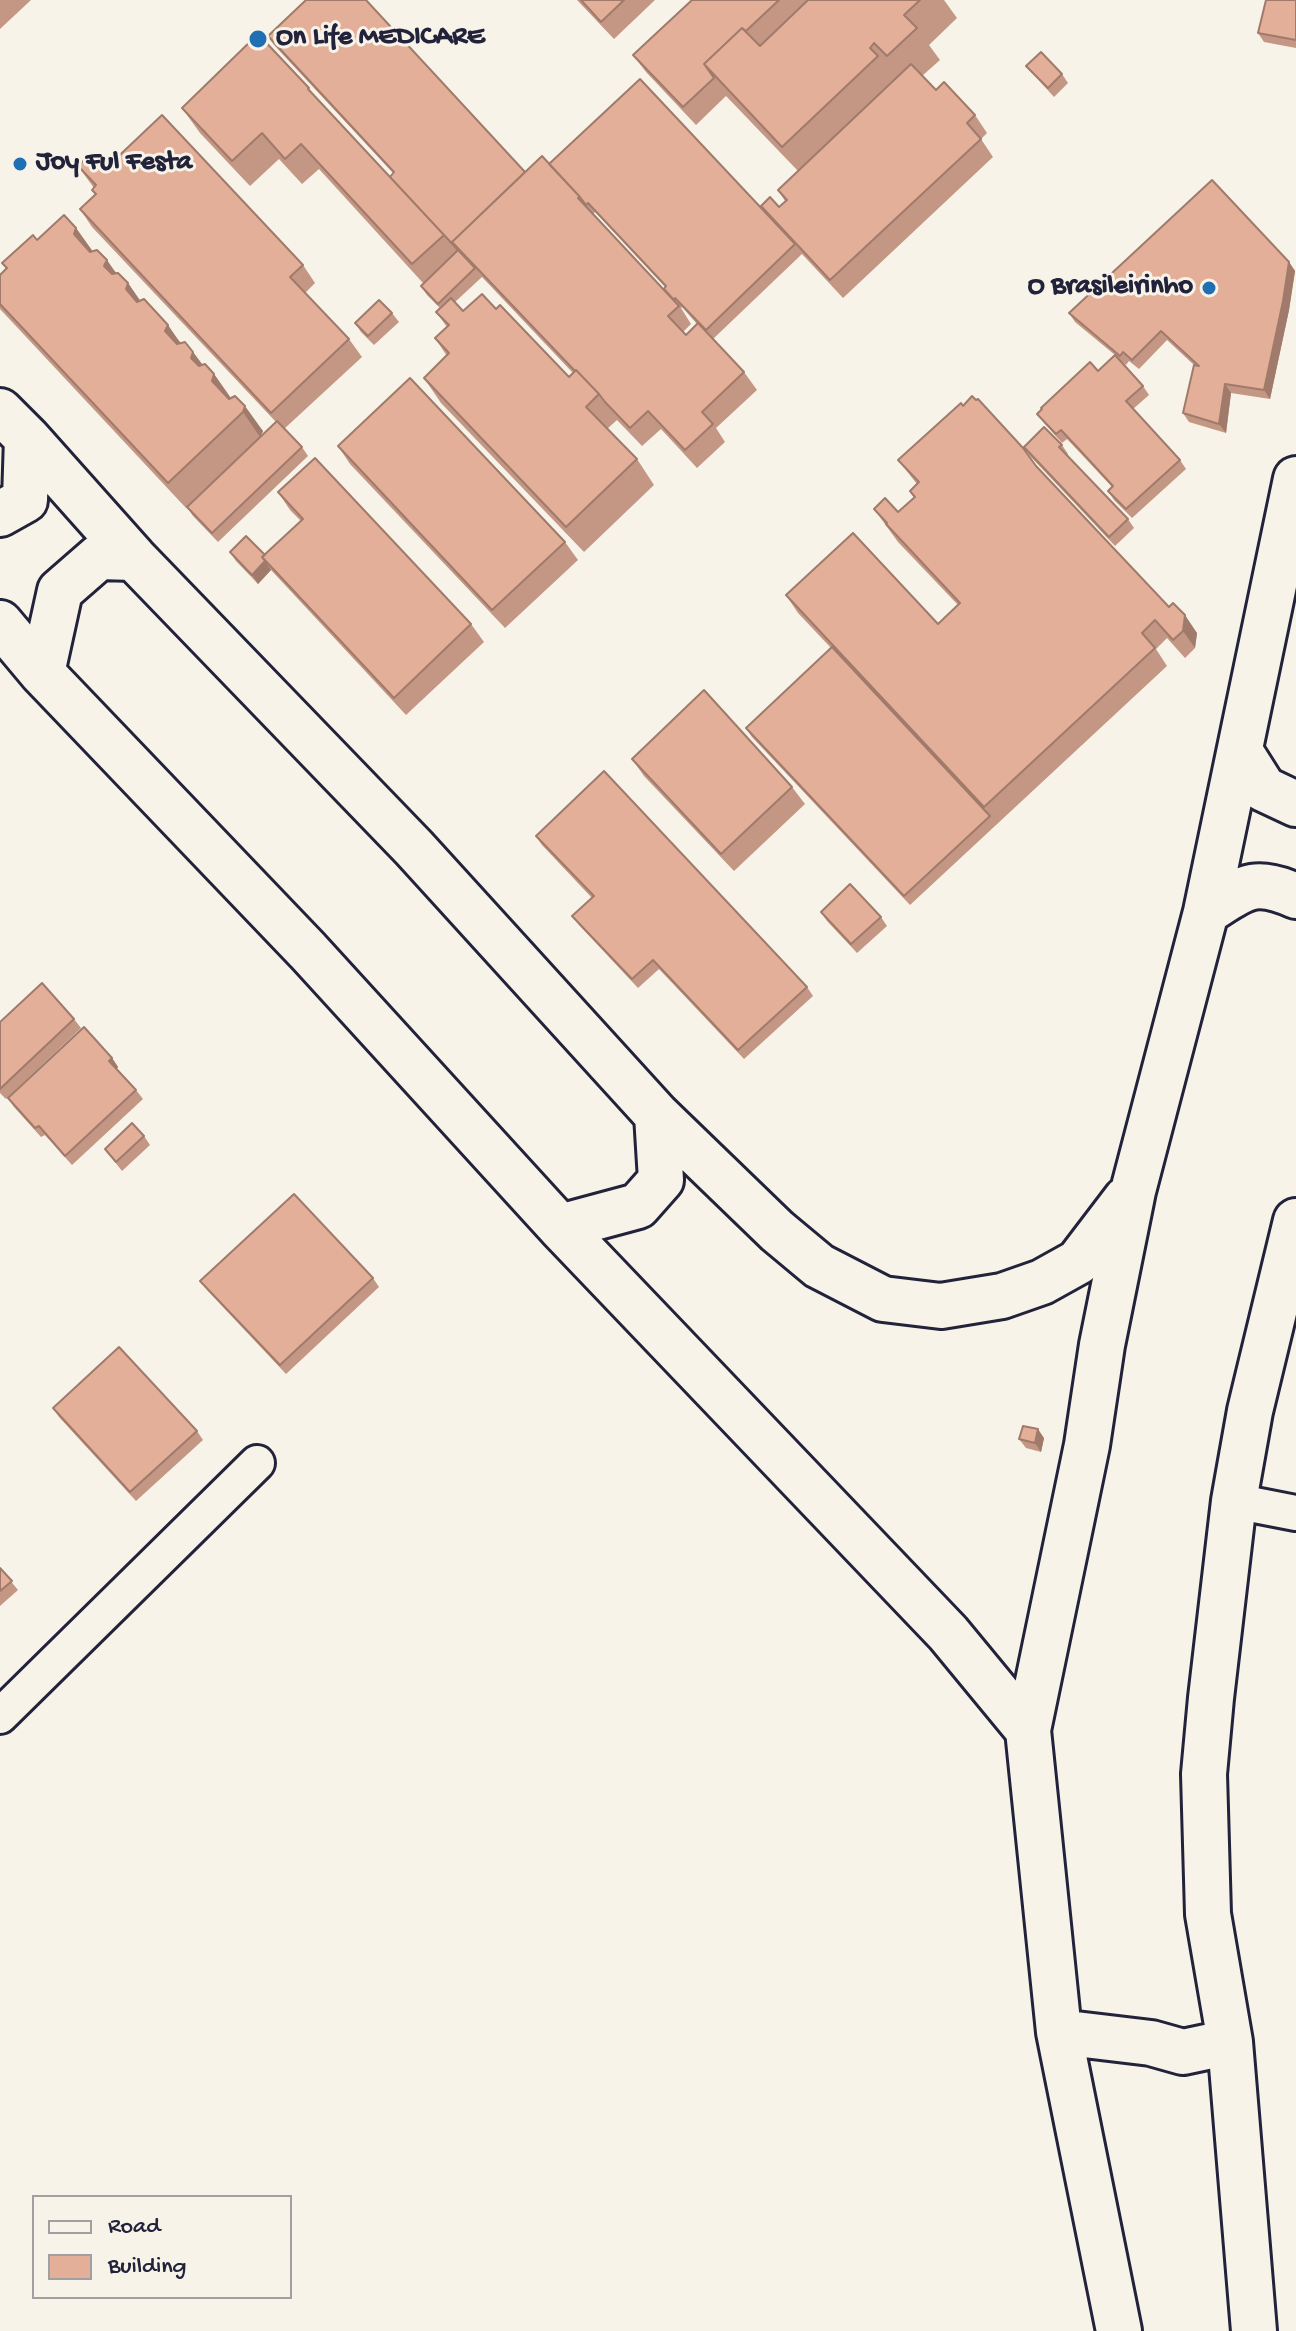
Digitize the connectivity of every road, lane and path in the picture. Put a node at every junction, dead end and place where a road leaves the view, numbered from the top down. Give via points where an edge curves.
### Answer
1 (13, 424) edge
2 (1296, 479) edge
3 (0, 514) edge
4 (134, 558) junction
5 (0, 623) edge
6 (42, 673) junction
7 (1240, 751) junction
8 (1296, 804) edge
9 (1296, 896) edge
10 (1206, 912) junction
11 (657, 1115) junction
12 (1133, 1191) junction
13 (1296, 1221) edge
14 (560, 1227) junction
15 (257, 1463) dead end
16 (1234, 1501) junction
17 (1296, 1513) edge
18 (0, 1716) edge
19 (1028, 1730) junction
20 (1059, 2032) junction
21 (1230, 2042) junction
22 (1119, 2331) edge
23 (1254, 2331) edge

1 - 3 main road via 25,500
1 - 4 main road
2 - 7 main road
4 - 6 main road via 99,557 60,591
4 - 11 main road via 414,848
5 - 6 main road
6 - 14 main road via 308,951
7 - 8 main road via 1264,789
7 - 10 main road
9 - 10 main road via 1248,885
10 - 12 main road
11 - 12 main road via 819,1266 883,1299 941,1306 1002,1296 1042,1282 1078,1262
11 - 14 main road via 661,1180 638,1206
12 - 19 main road
13 - 16 main road
14 - 19 main road via 948,1633
15 - 18 street
16 - 17 street
16 - 21 main road via 1204,1774 1208,1914
19 - 20 main road
20 - 21 main road via 1183,2052
20 - 22 main road
21 - 23 main road

